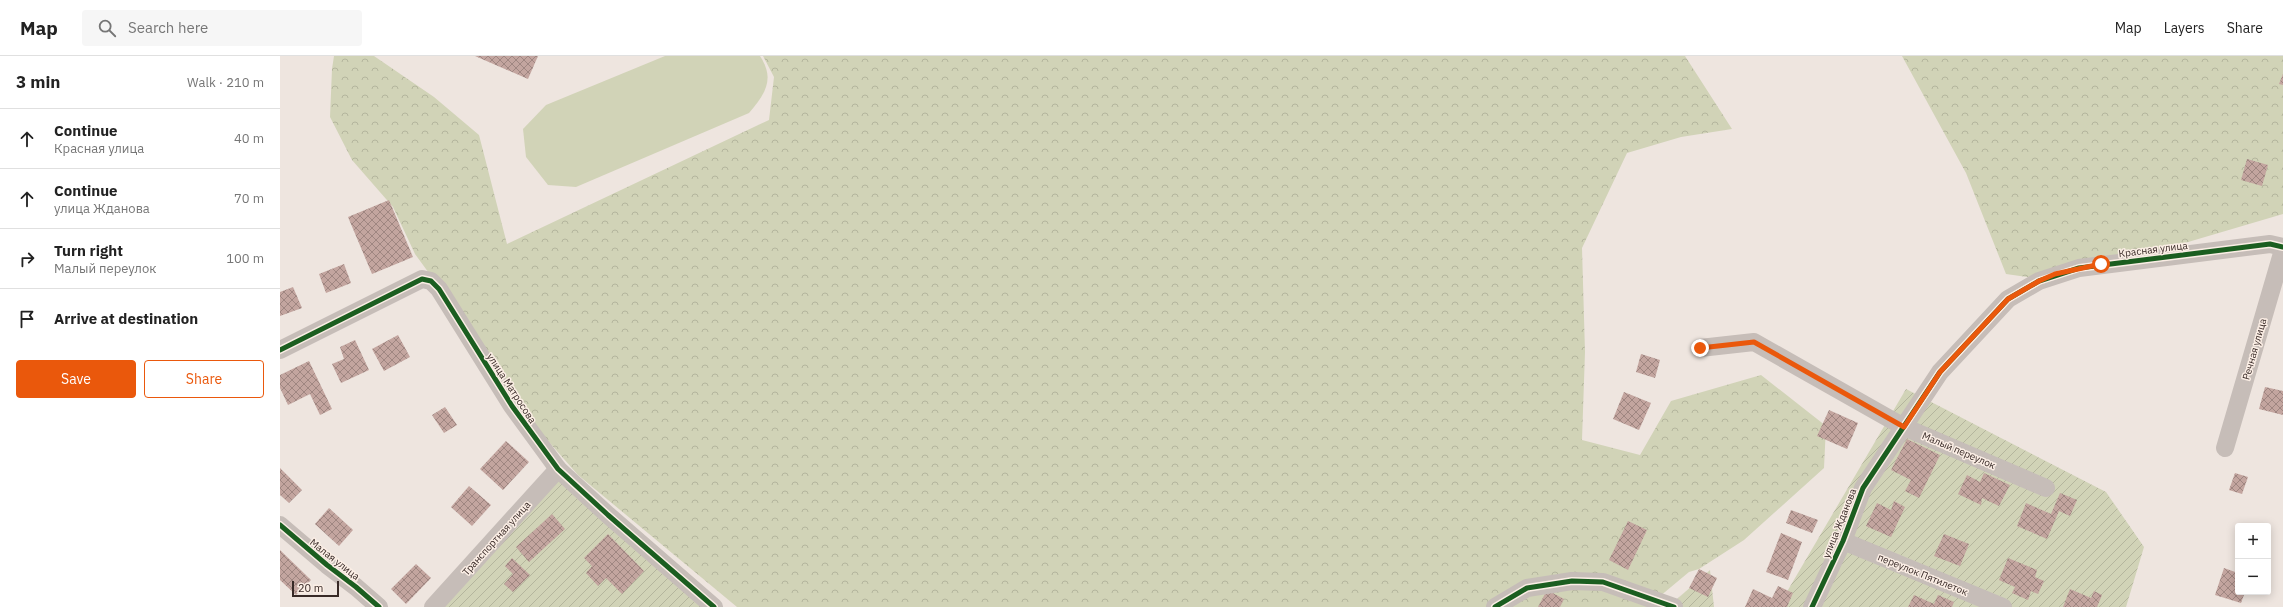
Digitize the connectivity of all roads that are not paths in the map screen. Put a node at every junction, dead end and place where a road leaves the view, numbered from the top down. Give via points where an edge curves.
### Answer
1 (2283, 247) edge
2 (2283, 250) edge
3 (2008, 299) joint
4 (1700, 348) dead end
5 (280, 350) edge
6 (1904, 427) junction
7 (2225, 448) dead end
8 (558, 469) junction
9 (2046, 488) dead end
10 (280, 525) edge
11 (1843, 541) junction
12 (380, 607) edge
13 (433, 607) edge
14 (714, 607) edge
15 (1495, 607) edge
16 (1674, 607) edge
17 (1812, 607) edge
18 (2003, 607) edge

1 - 3 street, Красная улица via 2270,244 2079,268 2039,281
2 - 7 street, Речная улица
3 - 6 street, улица Жданова via 1940,372
4 - 6 street, Малый переулок via 1754,342
5 - 8 street, улица Матросова via 408,285 422,279 431,281 439,289 512,406
6 - 9 street, Малый переулок
6 - 11 street, улица Жданова via 1863,488
8 - 13 street, Транспортная улица
8 - 14 street, улица Матросова
10 - 12 street, Малая улица
11 - 17 street, улица Жданова
11 - 18 street, переулок Пятилеток
15 - 16 street via 1527,588 1572,581 1603,582

